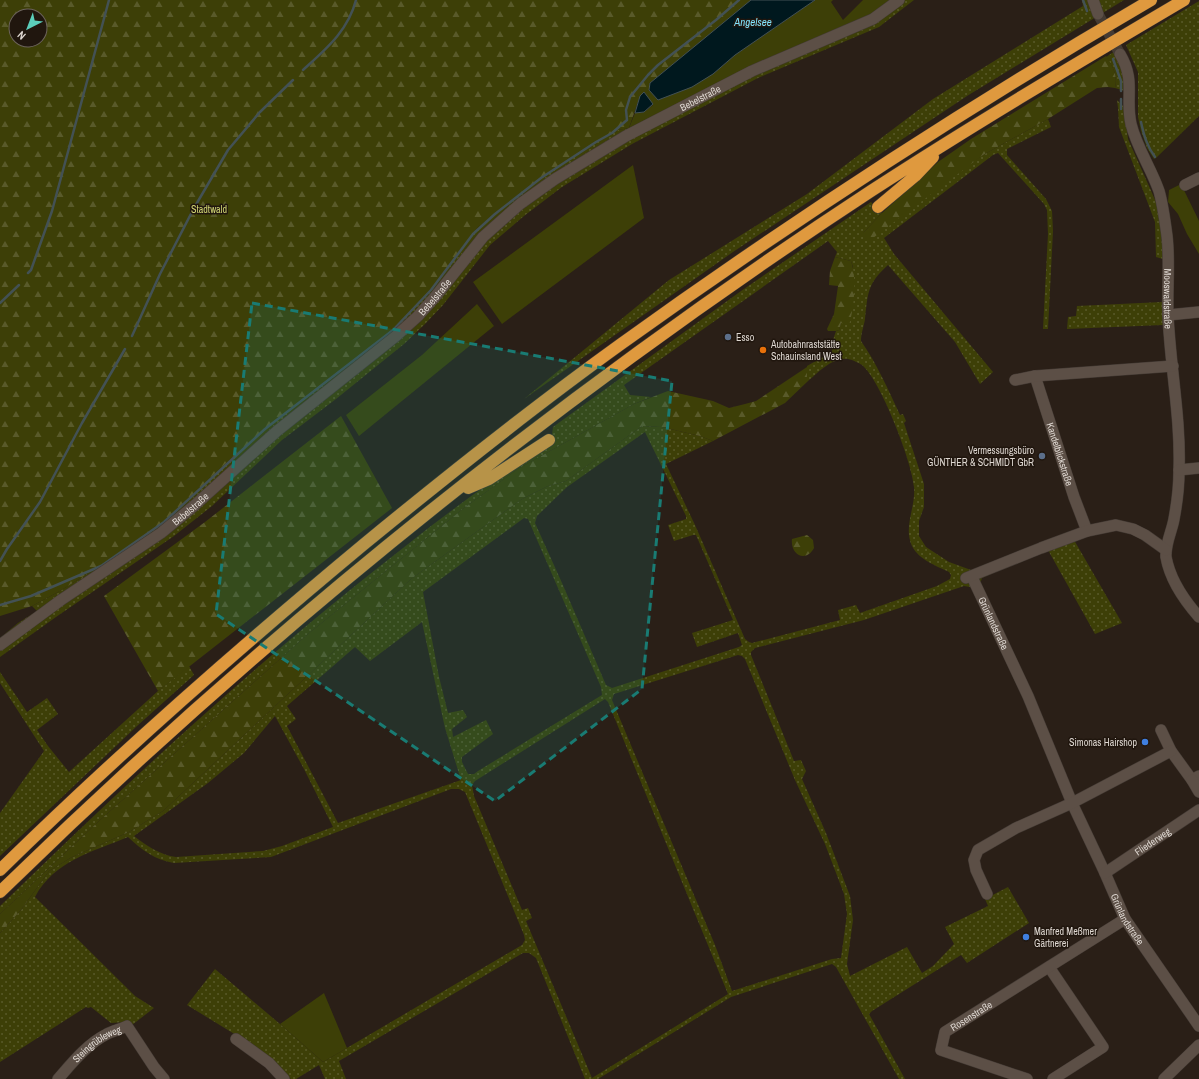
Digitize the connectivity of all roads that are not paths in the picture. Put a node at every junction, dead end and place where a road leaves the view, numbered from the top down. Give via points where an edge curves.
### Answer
1 (899, 0) edge
2 (1093, 0) edge
3 (1151, 0) edge
4 (1184, 0) edge
5 (1098, 14) tunnel mouth
6 (1120, 54) tunnel mouth
7 (946, 143) junction
8 (1199, 178) edge
9 (1185, 185) dead end
10 (878, 207) dead end
11 (1199, 312) edge
12 (1168, 315) junction
13 (1172, 366) junction
14 (1035, 376) junction
15 (1016, 380) dead end
16 (549, 440) dead end
17 (1199, 468) edge
18 (1179, 470) junction
19 (451, 496) junction
20 (1087, 531) junction
21 (1166, 550) junction
22 (1199, 617) edge
23 (0, 645) edge
24 (1161, 730) dead end
25 (1171, 751) junction
26 (1196, 778) edge
27 (1199, 792) edge
28 (1072, 803) junction
29 (1199, 810) edge
30 (0, 870) edge
31 (1105, 872) junction
32 (0, 892) edge
33 (987, 894) dead end
34 (1125, 919) junction
35 (1049, 967) junction
36 (1199, 1026) edge
37 (236, 1039) dead end
38 (1199, 1045) edge
39 (58, 1079) edge
40 (164, 1079) edge
41 (284, 1079) edge
42 (1027, 1079) edge
43 (1052, 1079) edge
44 (1164, 1079) edge

1 - 23 street, Bebelstraße via 873,19 752,71 626,136 520,204 483,236 436,297 396,336 277,431 161,533
2 - 5 street
3 - 30 highway via 1007,85 862,178 618,346 521,419 426,493 216,670 108,767
4 - 7 highway
6 - 12 street, Mooswaldstraße via 1129,74 1131,122 1135,138 1159,191 1164,214 1167,237
7 - 10 highway via 915,176
7 - 19 highway via 749,274 624,363 530,432
8 - 9 street
11 - 12 street
12 - 13 street, Mooswaldstraße
13 - 14 street
13 - 18 street, Mooswaldstraße
14 - 15 street
14 - 20 street, Kandelblickstraße
16 - 19 highway via 489,479
17 - 18 street
18 - 21 street, Mooswaldstraße via 1178,497
19 - 32 highway via 343,583 222,686 118,779
20 - 21 street via 1116,525 1133,529
20 - 28 street, Grünlandstraße via 969,578 1028,696
21 - 22 street, Mooswaldstraße via 1169,569 1176,585
24 - 25 street
25 - 26 street
25 - 28 street
26 - 27 street
28 - 31 street, Grünlandstraße
28 - 33 street via 1016,828 978,850 975,865
29 - 31 street, Fliederweg
31 - 34 street, Grünlandstraße
34 - 35 street, Rosenstraße
34 - 36 street, Grünlandstraße
35 - 42 street, Rosenstraße via 945,1032 941,1050
35 - 43 street via 1103,1047
37 - 41 street via 268,1063
38 - 44 street
39 - 40 street, Steingrübleweg via 77,1058 107,1033 127,1026

